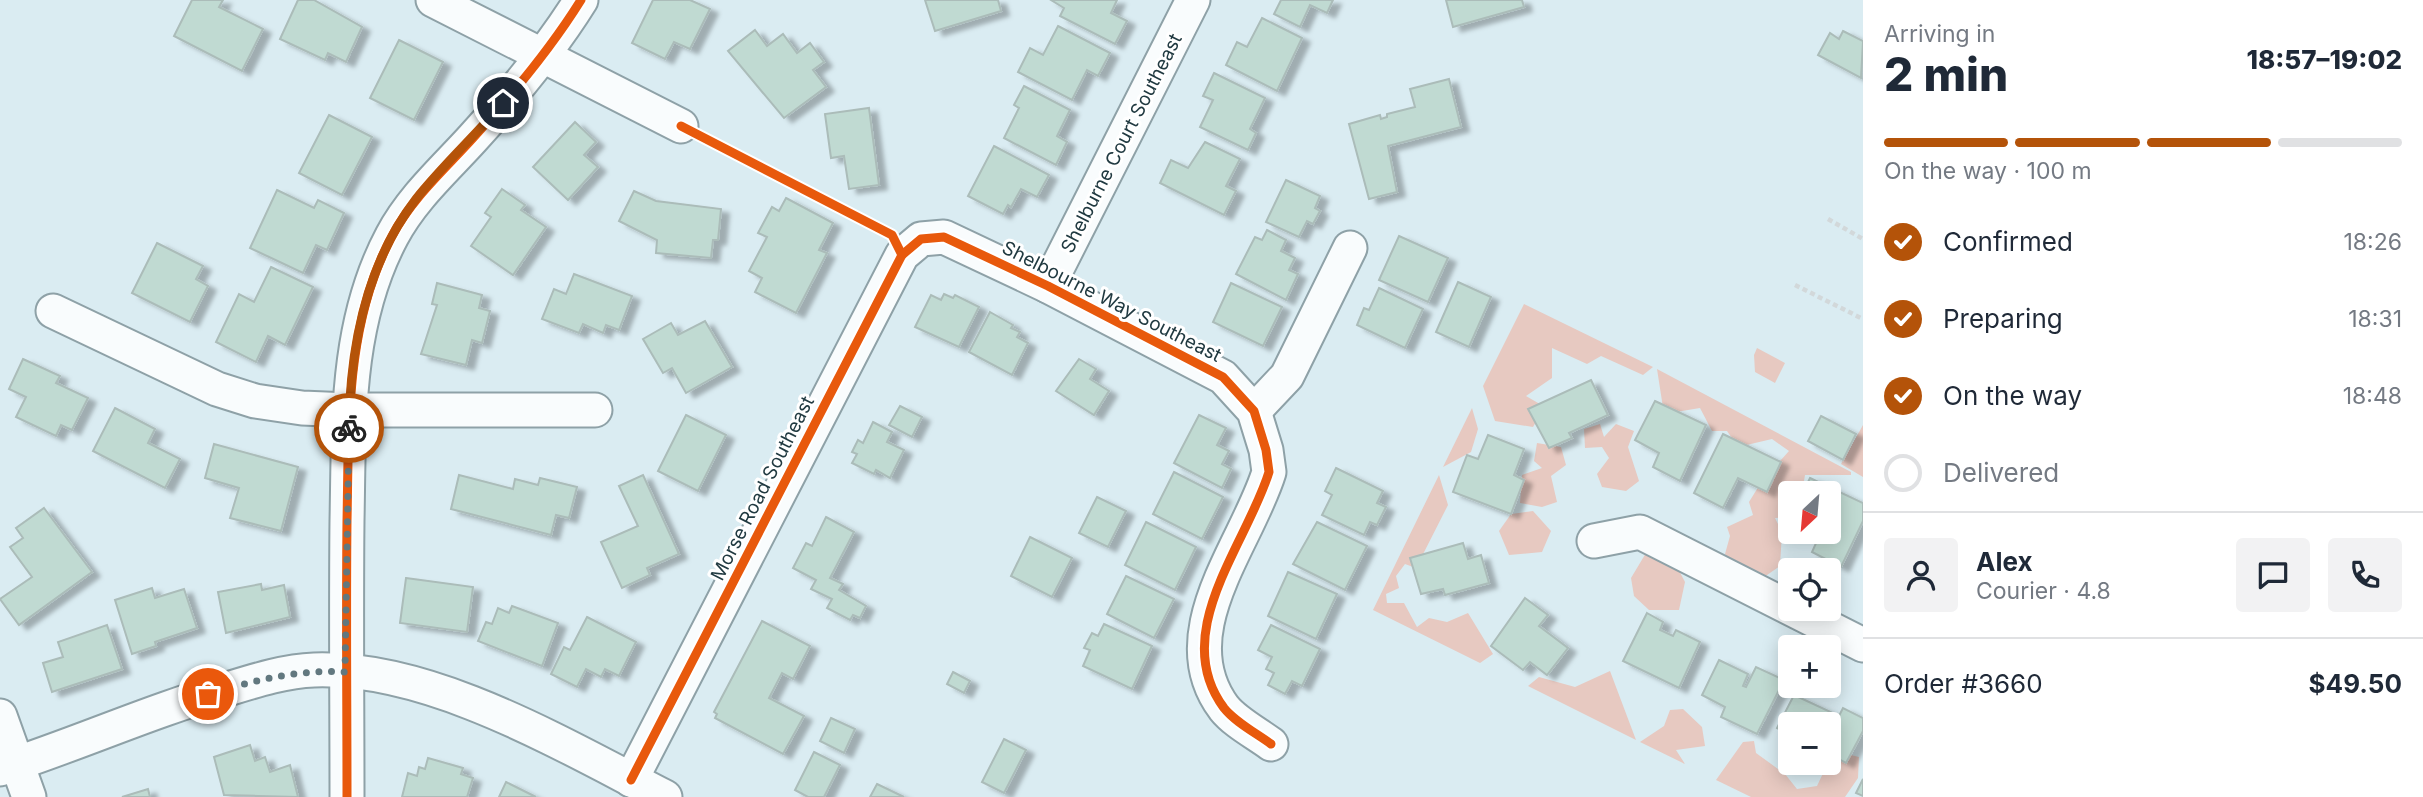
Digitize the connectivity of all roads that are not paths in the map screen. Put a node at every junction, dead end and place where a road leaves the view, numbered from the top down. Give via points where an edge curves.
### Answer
1 (433, 0) edge
2 (581, 0) edge
3 (1193, 0) edge
4 (1204, 0) edge
5 (1219, 0) edge
6 (544, 56) junction
7 (681, 126) dead end
8 (944, 237) joint
9 (1350, 248) dead end
10 (1048, 286) junction
11 (53, 311) dead end
12 (349, 410) junction
13 (595, 410) dead end
14 (1254, 411) junction
15 (1594, 541) dead end
16 (1863, 645) edge
17 (345, 672) junction
18 (0, 716) edge
19 (1271, 744) dead end
20 (9, 766) edge
21 (631, 780) junction
22 (29, 797) edge
23 (347, 797) edge
24 (665, 797) edge

1 - 6 street
2 - 6 street
3 - 10 street, Shelburne Court Southeast
4 - 5 street
6 - 7 street
6 - 12 street via 416,199 392,235 360,324
8 - 10 street, Shelbourne Way Southeast
8 - 21 street, Morse Road Southeast via 921,239 902,254
9 - 14 street via 1287,376
10 - 14 street, Shelbourne Way Southeast via 1223,377
11 - 12 street via 218,389 256,401
12 - 13 street
12 - 17 street
14 - 19 street via 1269,472 1214,597 1203,649 1213,688 1225,709
15 - 16 street via 1640,532
17 - 20 street via 313,670 259,679 182,701
17 - 21 street via 386,674 440,693 546,734
17 - 23 street
18 - 20 street
20 - 22 street
21 - 24 street

